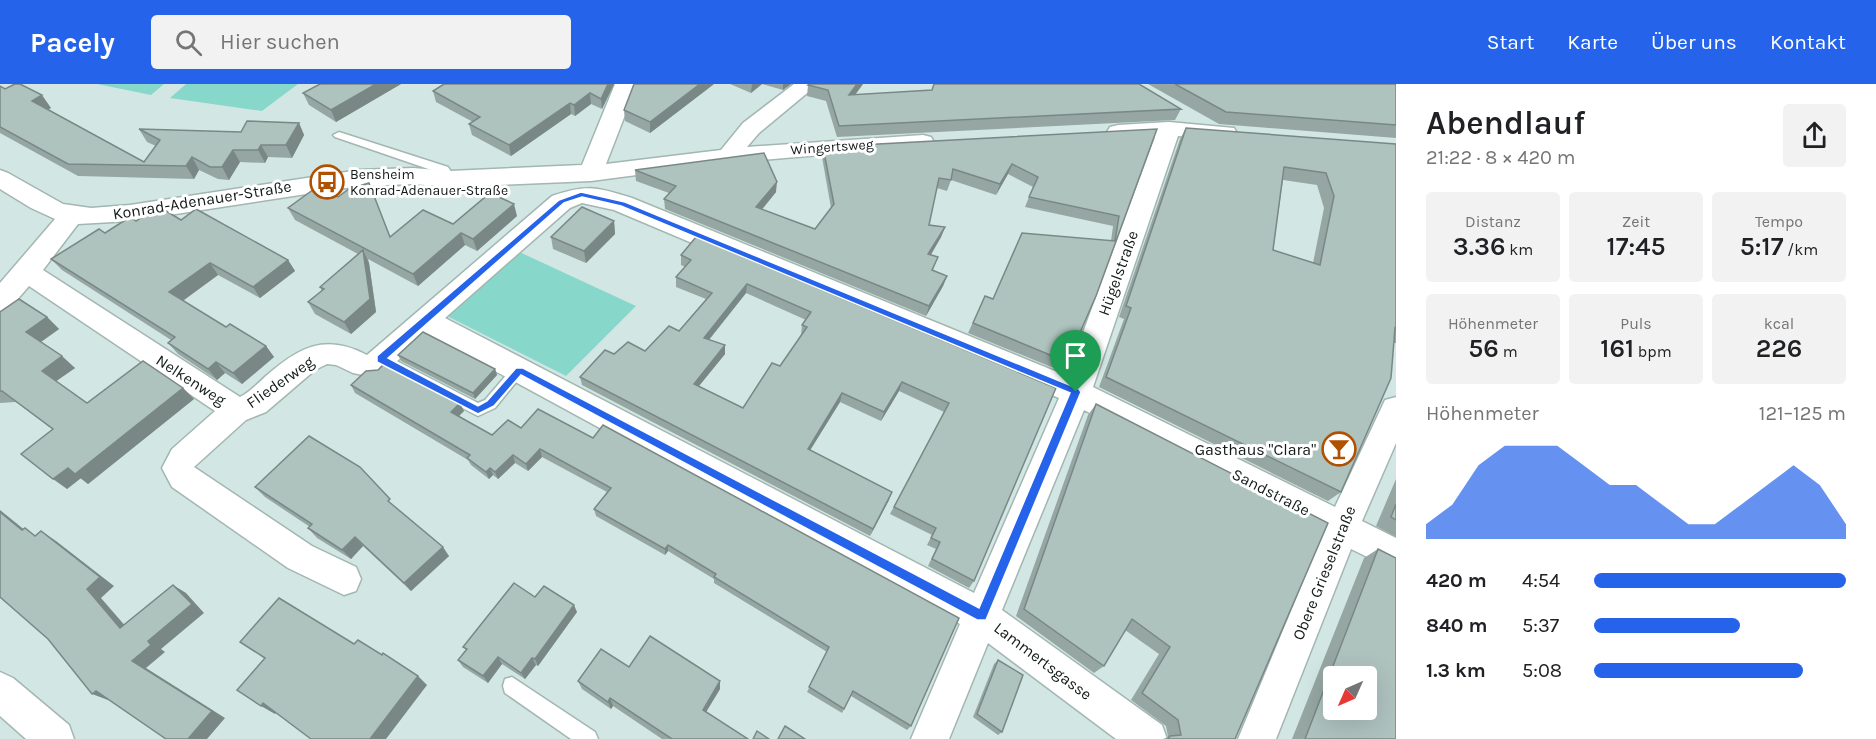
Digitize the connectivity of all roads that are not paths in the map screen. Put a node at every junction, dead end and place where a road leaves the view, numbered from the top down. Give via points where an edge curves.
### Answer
1 (626, 84) edge
2 (807, 84) edge
3 (1172, 120) junction
4 (1099, 133) edge
5 (339, 135) dead end
6 (1250, 135) edge
7 (947, 140) edge
8 (728, 156) junction
9 (413, 176) joint
10 (0, 178) edge
11 (450, 179) junction
12 (586, 184) junction
13 (72, 214) junction
14 (27, 272) junction
15 (0, 301) edge
16 (424, 320) junction
17 (381, 359) junction
18 (519, 370) junction
19 (1076, 392) junction
20 (1396, 409) edge
21 (237, 410) junction
22 (1342, 528) junction
23 (1396, 555) edge
24 (344, 579) dead end
25 (981, 616) junction
26 (512, 686) dead end
27 (0, 691) edge
28 (55, 739) edge
29 (588, 739) edge
30 (930, 739) edge
31 (1148, 739) edge
32 (1257, 739) edge

1 - 12 street
2 - 8 street via 751,128
3 - 4 street
3 - 6 street via 1216,133
3 - 19 street, Hügelstraße
5 - 11 lane via 444,170
7 - 8 street, Wingertsweg
8 - 12 street, Wingertsweg
9 - 11 street, Wingertsweg
9 - 13 street, Konrad-Adenauer-Straße via 327,182 130,213
10 - 13 street, Konrad-Adenauer-Straße via 56,211
11 - 12 street, Wingertsweg
12 - 16 street via 561,201
12 - 19 street, Sandstraße via 623,204
13 - 14 street
14 - 15 street
14 - 21 street, Nelkenweg
16 - 17 street
16 - 18 street, Lammertsgasse
17 - 18 lane via 478,410 490,404
17 - 21 street, Fliederweg via 362,366 338,354 316,356 255,403
18 - 25 street, Lammertsgasse
19 - 22 street, Sandstraße
19 - 25 street, Hügelstraße
20 - 22 street, Obere Grieselstraße
21 - 24 street, Nelkenweg via 183,458 178,468 183,477 300,557
22 - 23 street, Sandstraße
22 - 32 street, Obere Grieselstraße
25 - 30 street, Hügelstraße
25 - 31 street, Lammertsgasse
26 - 29 lane
27 - 28 street

